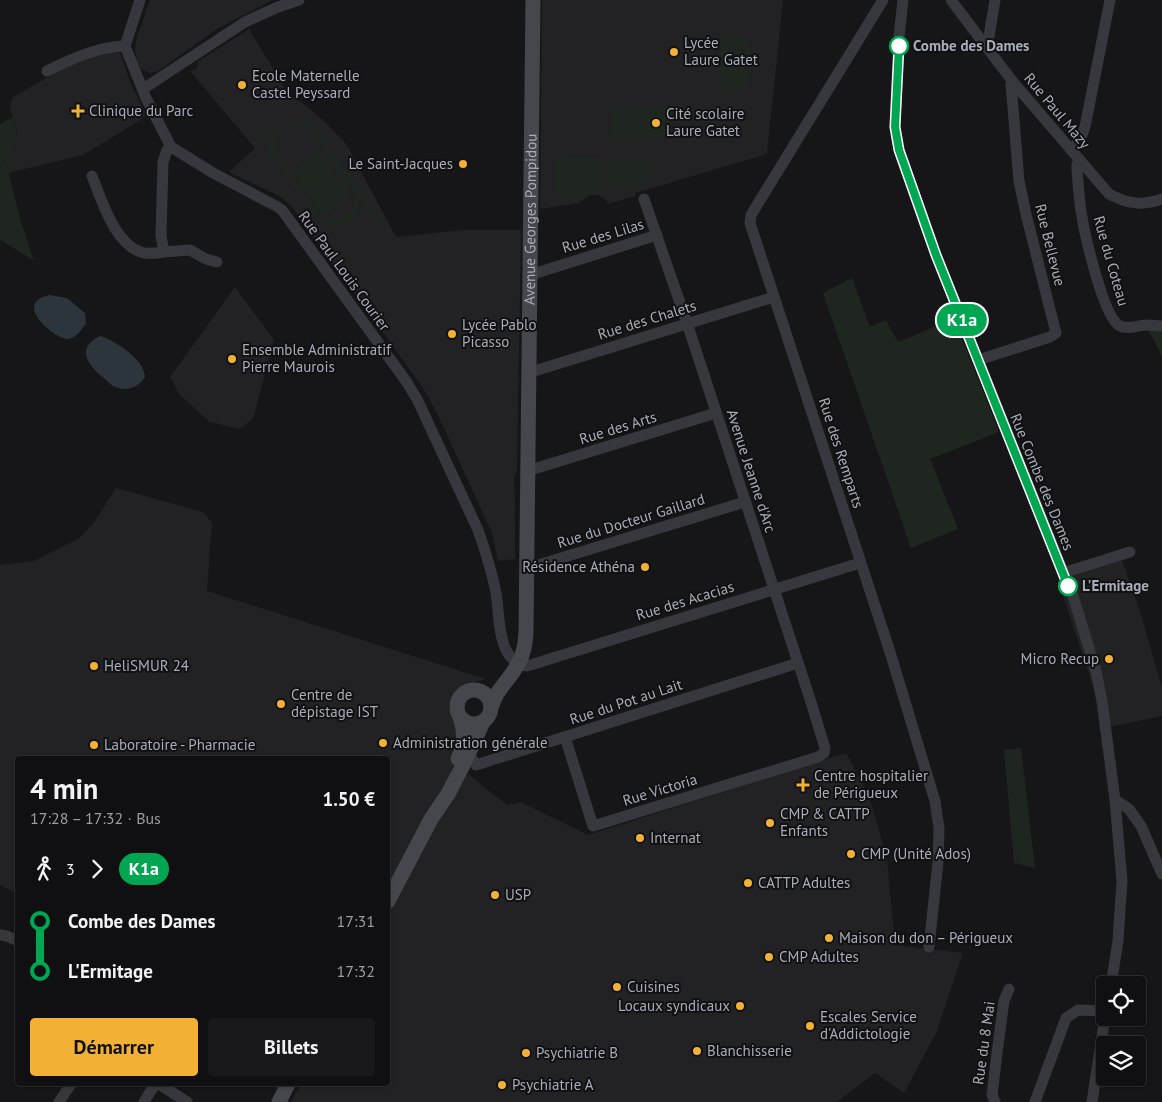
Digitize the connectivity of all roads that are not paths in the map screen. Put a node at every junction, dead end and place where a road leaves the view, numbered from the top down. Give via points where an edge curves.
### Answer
1 (140, 0) edge
2 (299, 0) edge
3 (533, 0) edge
4 (883, 0) edge
5 (903, 0) edge
6 (951, 0) edge
7 (995, 0) edge
8 (1110, 0) edge
9 (984, 45) junction
10 (124, 46) junction
11 (47, 71) dead end
12 (1013, 82) junction
13 (143, 89) junction
14 (171, 147) junction
15 (1071, 150) junction
16 (1080, 161) junction
17 (92, 176) dead end
18 (644, 199) dead end
19 (1162, 199) edge
20 (657, 235) junction
21 (164, 252) junction
22 (217, 262) dead end
23 (530, 275) junction
24 (774, 296) junction
25 (687, 323) junction
26 (1162, 326) edge
27 (978, 360) junction
28 (528, 373) junction
29 (716, 413) junction
30 (528, 471) junction
31 (745, 502) junction
32 (1130, 552) dead end
33 (860, 563) junction
34 (525, 569) junction
35 (1063, 573) junction
36 (774, 590) junction
37 (515, 661) junction
38 (798, 663) junction
39 (480, 691) junction
40 (491, 708) junction
41 (460, 717) junction
42 (483, 722) junction
43 (566, 737) junction
44 (824, 753) joint
45 (469, 754) junction
46 (1114, 800) junction
47 (431, 819) junction
48 (1162, 874) edge
49 (390, 897) edge
50 (0, 935) edge
51 (15, 940) edge
52 (930, 947) dead end
53 (1112, 976) edge
54 (1009, 989) dead end
55 (1096, 1011) edge
56 (1104, 1026) edge
57 (71, 1086) edge
58 (154, 1086) edge
59 (162, 1086) edge
60 (287, 1086) edge
61 (59, 1102) edge
62 (144, 1102) edge
63 (187, 1102) edge
64 (278, 1102) edge
65 (995, 1102) edge
66 (1035, 1102) edge
67 (1092, 1102) edge

1 - 10 street
2 - 13 street via 245,22
3 - 23 main road, Avenue Georges Pompidou
4 - 24 street, Rue des Remparts via 751,214 750,223
5 - 27 street, Rue Combe des Dames via 895,127 897,142 915,200
6 - 9 street, Rue Paul Mazy
7 - 9 street via 988,42
8 - 15 street via 1085,127
9 - 12 street, Rue Paul Mazy
10 - 11 street via 86,54
10 - 13 street
12 - 15 street, Rue Paul Mazy
12 - 27 street, Rue Bellevue via 1019,180 1056,333
13 - 14 street
14 - 21 street via 163,162 161,236
14 - 37 street, Rue Paul Louis Courier via 282,210 406,381 478,530 485,548 503,639
15 - 16 street, Rue Paul Mazy
16 - 19 street, Rue Paul Mazy via 1102,187 1119,200 1143,204
16 - 26 street, Rue du Coteau via 1077,169 1081,210 1107,308 1121,326
17 - 21 street via 111,221 127,244 144,253
18 - 20 street, Avenue Jeanne d'Arc
20 - 23 street, Rue des Lilas
20 - 25 street, Avenue Jeanne d'Arc
21 - 22 street via 190,250
23 - 28 main road, Avenue Georges Pompidou
24 - 25 street, Rue des Chalets
24 - 33 street, Rue des Remparts
25 - 28 street, Rue des Chalets
25 - 29 street, Avenue Jeanne d'Arc
27 - 35 street, Rue Combe des Dames
28 - 30 main road, Avenue Georges Pompidou
29 - 30 street, Rue des Arts
29 - 31 street, Avenue Jeanne d'Arc
30 - 34 main road, Avenue Georges Pompidou
31 - 34 street, Rue du Docteur Gaillard
31 - 36 street, Avenue Jeanne d'Arc
32 - 35 street
33 - 36 street, Rue des Acacias
33 - 52 street, Rue des Remparts via 938,817 938,862
34 - 37 main road, Avenue Georges Pompidou via 524,648
35 - 46 street, Rue Combe des Dames via 1096,671
36 - 37 street, Rue des Acacias via 527,666
36 - 38 street, Avenue Jeanne d'Arc
37 - 39 main road, Avenue Georges Pompidou
37 - 40 main road, Avenue Georges Pompidou
38 - 43 street, Rue du Pot au Lait
38 - 44 street, Avenue Jeanne d'Arc
39 - 40 main road
39 - 41 main road via 460,696 457,704
40 - 42 main road
41 - 42 main road via 468,724
41 - 47 main road via 464,743
42 - 45 main road
43 - 44 street, Rue Victoria via 593,826
43 - 45 street, Rue du Pot au Lait via 476,765
45 - 47 main road
46 - 48 street via 1129,809 1141,826
46 - 53 street, Rue Combe des Dames via 1122,881
47 - 49 main road
50 - 51 street
54 - 65 street, Rue du 8 Mai via 1004,1001 997,1053 992,1095
55 - 66 street via 1078,1010 1066,1018
56 - 67 street
57 - 61 street
58 - 62 street
59 - 63 street
60 - 64 main road

